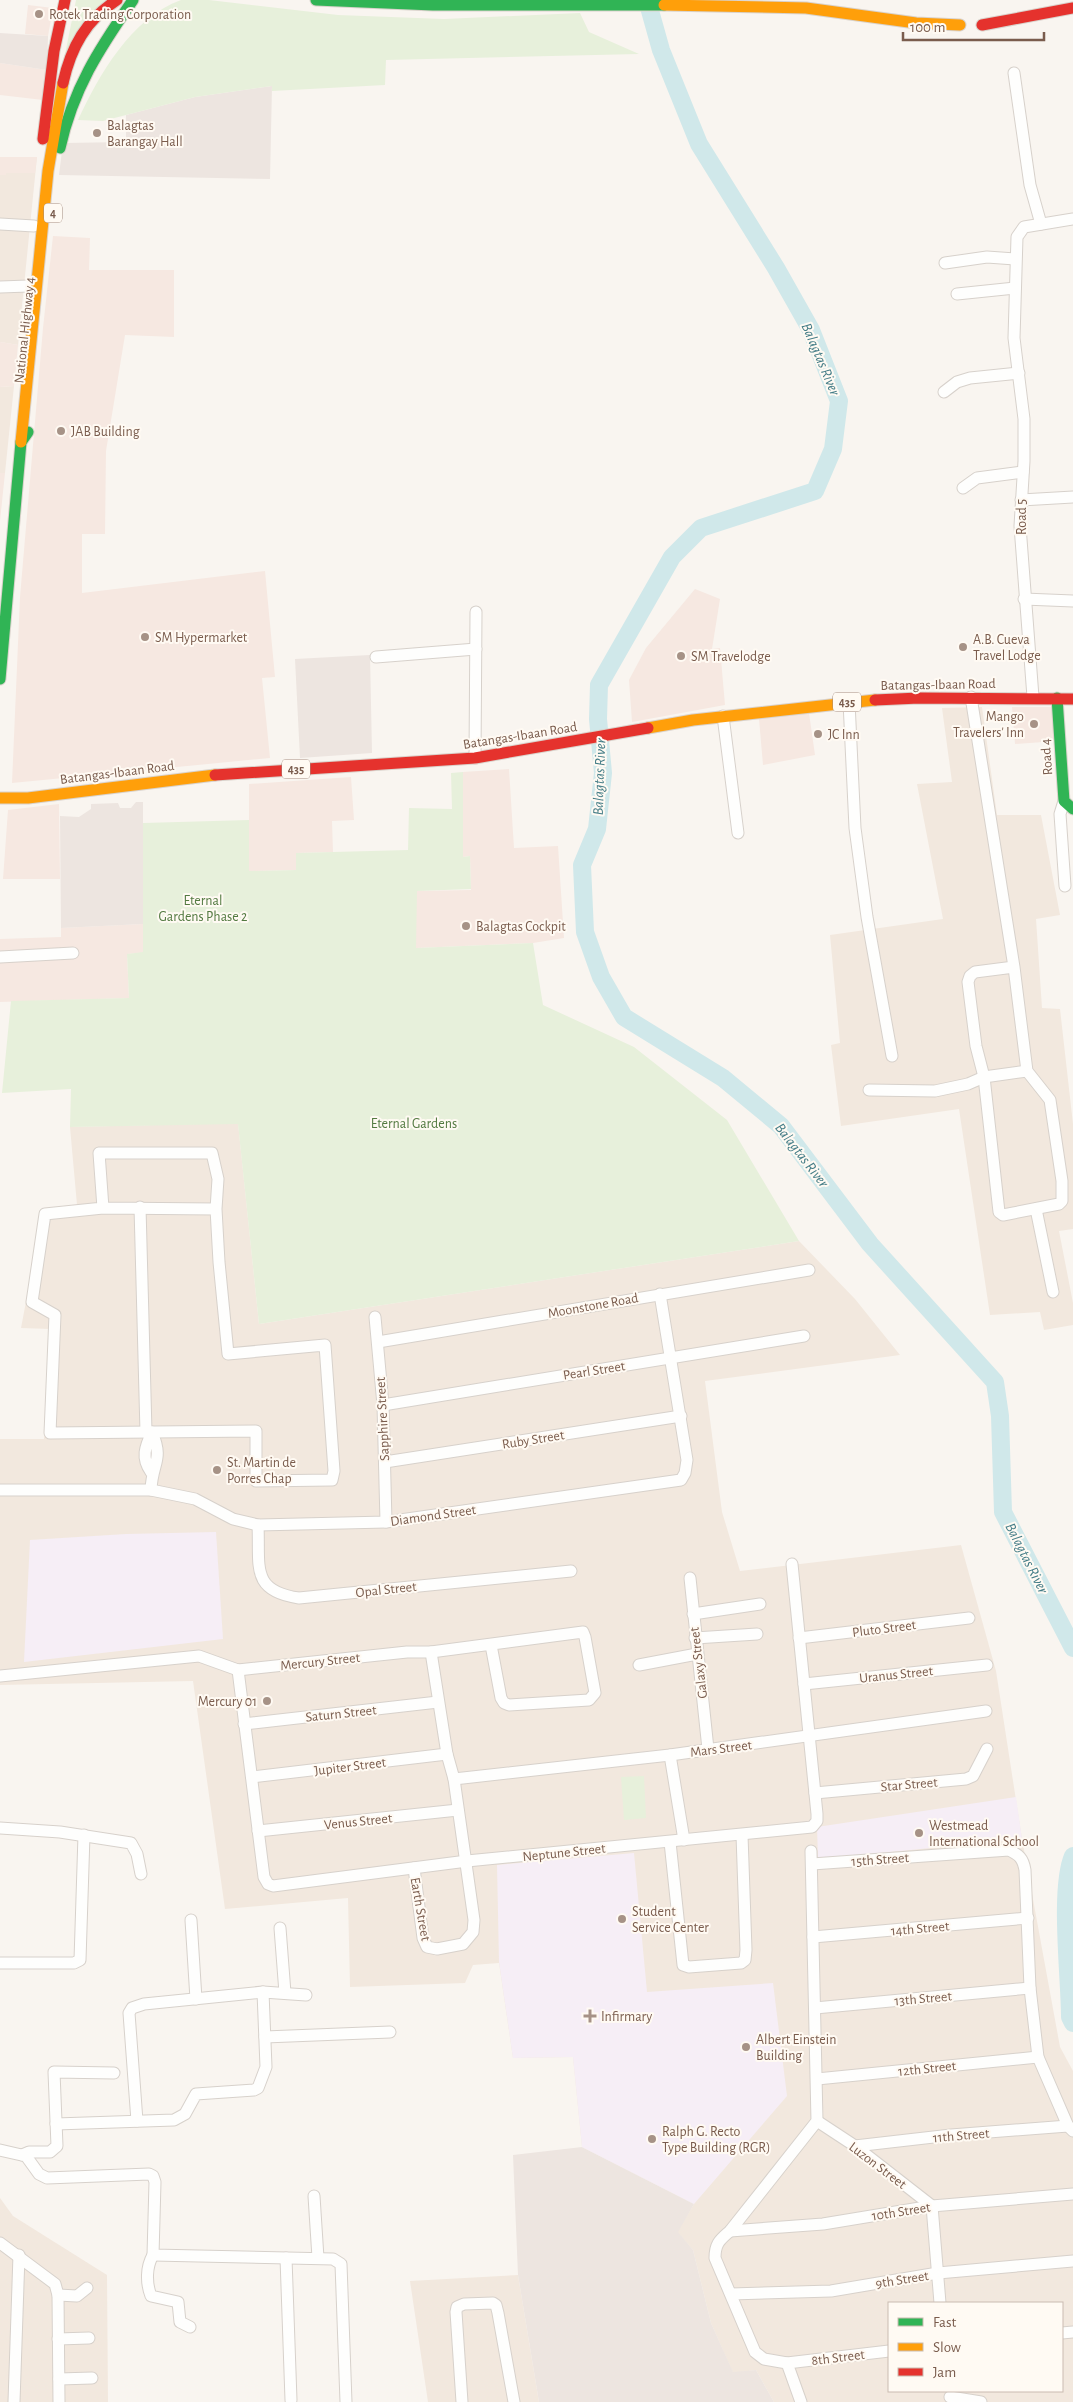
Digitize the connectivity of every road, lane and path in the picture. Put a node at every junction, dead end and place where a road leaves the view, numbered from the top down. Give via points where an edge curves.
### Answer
1 (66, 0) edge
2 (117, 0) edge
3 (133, 0) edge
4 (316, 0) edge
5 (1073, 8) edge
6 (960, 25) dead end
7 (982, 25) dead end
8 (1014, 73) dead end
9 (1073, 219) edge
10 (0, 224) edge
11 (1041, 224) junction
12 (34, 226) junction
13 (1015, 260) junction
14 (945, 263) dead end
15 (28, 286) junction
16 (0, 287) edge
17 (1015, 288) junction
18 (957, 294) dead end
19 (1019, 373) junction
20 (944, 392) dead end
21 (19, 437) junction
22 (1023, 472) junction
23 (963, 488) dead end
24 (1073, 497) edge
25 (1020, 500) junction
26 (5, 552) edge
27 (1024, 599) junction
28 (1073, 601) edge
29 (476, 612) dead end
30 (476, 649) junction
31 (376, 657) dead end
32 (0, 679) edge
33 (971, 697) junction
34 (1033, 697) junction
35 (1057, 698) junction
36 (1073, 699) edge
37 (849, 702) junction
38 (723, 716) junction
39 (475, 758) junction
40 (0, 798) edge
41 (1069, 805) edge
42 (738, 833) dead end
43 (1065, 886) dead end
44 (73, 953) dead end
45 (0, 957) edge
46 (1014, 967) junction
47 (892, 1056) dead end
48 (1027, 1071) junction
49 (984, 1077) junction
50 (869, 1090) dead end
51 (140, 1207) junction
52 (103, 1208) junction
53 (216, 1208) junction
54 (1036, 1209) junction
55 (809, 1270) dead end
56 (1053, 1292) dead end
57 (660, 1294) junction
58 (376, 1317) dead end
59 (804, 1336) dead end
60 (378, 1342) junction
61 (670, 1358) junction
62 (383, 1405) junction
63 (681, 1416) junction
64 (149, 1432) junction
65 (384, 1462) junction
66 (0, 1490) edge
67 (151, 1490) junction
68 (386, 1522) junction
69 (258, 1525) junction
70 (792, 1564) dead end
71 (571, 1571) dead end
72 (690, 1578) dead end
73 (760, 1604) dead end
74 (693, 1614) junction
75 (969, 1618) dead end
76 (757, 1634) dead end
77 (695, 1638) junction
78 (799, 1638) junction
79 (491, 1645) junction
80 (431, 1652) junction
81 (697, 1654) junction
82 (638, 1665) dead end
83 (987, 1665) dead end
84 (238, 1670) junction
85 (0, 1676) edge
86 (804, 1684) junction
87 (438, 1702) junction
88 (986, 1711) dead end
89 (244, 1724) junction
90 (810, 1736) junction
91 (708, 1749) junction
92 (987, 1749) dead end
93 (448, 1754) junction
94 (670, 1755) junction
95 (252, 1777) junction
96 (454, 1779) junction
97 (815, 1793) junction
98 (458, 1810) junction
99 (0, 1828) edge
100 (258, 1831) junction
101 (84, 1835) junction
102 (742, 1835) junction
103 (684, 1840) junction
104 (670, 1842) junction
105 (811, 1851) dead end
106 (467, 1861) junction
107 (812, 1864) junction
108 (414, 1868) junction
109 (141, 1874) dead end
110 (1028, 1918) junction
111 (191, 1920) dead end
112 (280, 1928) dead end
113 (813, 1937) junction
114 (0, 1963) edge
115 (1030, 1988) junction
116 (263, 1992) junction
117 (285, 1993) junction
118 (306, 1995) dead end
119 (196, 1999) junction
120 (815, 2008) junction
121 (390, 2032) dead end
122 (265, 2037) junction
123 (1038, 2057) junction
124 (114, 2073) dead end
125 (817, 2079) junction
126 (137, 2121) junction
127 (817, 2121) junction
128 (56, 2124) junction
129 (1071, 2129) edge
130 (855, 2146) junction
131 (0, 2150) edge
132 (22, 2155) junction
133 (1073, 2194) edge
134 (314, 2196) dead end
135 (932, 2206) junction
136 (730, 2231) junction
137 (0, 2243) edge
138 (19, 2255) junction
139 (154, 2255) junction
140 (286, 2258) junction
141 (318, 2258) junction
142 (1073, 2261) edge
143 (938, 2273) junction
144 (87, 2288) dead end
145 (731, 2294) junction
146 (58, 2295) junction
147 (940, 2302) edge
148 (190, 2327) dead end
149 (90, 2338) dead end
150 (58, 2339) junction
151 (888, 2351) edge
152 (787, 2363) junction
153 (92, 2378) dead end
154 (59, 2379) junction
155 (949, 2396) edge
156 (291, 2400) dead end
157 (14, 2402) edge
158 (59, 2402) edge
159 (346, 2402) edge
160 (462, 2402) edge
161 (514, 2402) edge
162 (801, 2402) edge
163 (981, 2402) edge

1 - 12 main road, National Highway 4 / 4 via 54,51
2 - 21 main road via 98,15 78,40 65,79 53,138
3 - 21 main road, National Highway 4 / 4 via 86,68 67,114 60,148 28,434
4 - 6 main road via 454,7 703,4 814,7 903,23
5 - 7 main road
8 - 11 street via 1030,185
9 - 11 street
10 - 12 street
11 - 13 street, Road 5 via 1019,231
12 - 15 main road, National Highway 4 / 4
13 - 14 street via 987,258
13 - 17 street, Road 5
15 - 16 street
15 - 21 main road, National Highway 4 / 4
17 - 18 street
17 - 19 street, Road 5 via 1014,338
19 - 20 street via 970,378 957,382
19 - 22 street, Road 5 via 1024,420
21 - 26 main road, National Highway 4 / 4
22 - 23 street via 977,478
22 - 25 street, Road 5
24 - 25 street
25 - 27 street, Road 5
26 - 32 main road, National Highway 4 / 4
27 - 28 street
27 - 34 street, Road 5
29 - 30 street
30 - 31 street
30 - 39 street
33 - 34 main road, Batangas-Ibaan Road / 435
33 - 37 main road, Batangas-Ibaan Road / 435
33 - 46 street
34 - 35 main road, Batangas-Ibaan Road / 435
35 - 36 main road, Batangas-Ibaan Road / 435
35 - 41 main road, Road 4
37 - 38 main road, Batangas-Ibaan Road / 435
37 - 47 street via 855,828 866,917
38 - 39 main road, Batangas-Ibaan Road / 435
38 - 42 street
39 - 40 main road, Batangas-Ibaan Road / 435 via 225,774 28,798
41 - 43 street via 1060,821
44 - 45 street
46 - 48 street
46 - 49 street via 974,972 968,982 976,1046
48 - 49 street
48 - 54 street via 1050,1100 1062,1181 1062,1201
49 - 50 street via 935,1091
49 - 54 street via 999,1212 1003,1215
51 - 52 street
51 - 53 street
51 - 64 street
52 - 53 street via 99,1154 212,1153 218,1179
52 - 64 street via 45,1214 32,1302 54,1315 50,1433
53 - 64 street via 228,1354 325,1345 332,1480 256,1481 256,1431
54 - 56 street
55 - 57 street, Moonstone Road
57 - 60 street, Moonstone Road
57 - 61 street, Diamond Street
58 - 60 street, Sapphire Street
59 - 61 street, Pearl Street
60 - 62 street, Sapphire Street
61 - 62 street, Pearl Street
61 - 63 street, Diamond Street
62 - 65 street, Sapphire Street
63 - 65 street, Ruby Street
63 - 68 street, Diamond Street via 687,1460 681,1480
64 - 67 street via 158,1448 158,1462 151,1472
65 - 68 street, Sapphire Street
66 - 67 street, Diamond Street
67 - 69 street, Diamond Street via 195,1499 233,1519
68 - 69 street, Diamond Street
69 - 71 street, Opal Street via 260,1574 266,1586 281,1595 300,1598
70 - 78 street, Neptune Street
72 - 74 street, Galaxy Street
73 - 74 street
74 - 77 street, Galaxy Street
75 - 78 street, Pluto Street
76 - 77 street
77 - 81 street, Galaxy Street
78 - 86 street, Neptune Street
79 - 79 street, Mercury Street via 504,1703 590,1700 593,1697 583,1632
79 - 80 street, Mercury Street
80 - 84 street, Mercury Street
80 - 87 street
81 - 82 street
81 - 91 street, Galaxy Street
83 - 86 street, Uranus Street
84 - 85 street, Mercury Street via 200,1656
84 - 89 street, Neptune Street
86 - 90 street, Neptune Street
87 - 89 street, Saturn Street
87 - 93 street
88 - 90 street, Mars Street
89 - 95 street, Neptune Street
90 - 91 street, Mars Street
90 - 97 street, Neptune Street
91 - 94 street, Mars Street
92 - 97 street, Star Street via 973,1776 966,1779
93 - 95 street, Jupiter Street
93 - 96 street
94 - 96 street, Mars Street
94 - 103 street
95 - 100 street, Neptune Street
96 - 98 street
97 - 102 street, Neptune Street via 817,1821 812,1827
98 - 100 street, Venus Street
98 - 106 street
99 - 101 street
100 - 108 street, Neptune Street via 264,1876 273,1886
101 - 109 street via 131,1843 138,1854
101 - 114 street via 80,1960 74,1963
102 - 103 street, Neptune Street
102 - 104 street via 746,1950 745,1960 741,1962 683,1965
103 - 104 street, Neptune Street
104 - 106 street, Neptune Street
105 - 107 street
106 - 108 street, Neptune Street
106 - 108 street, Earth Street via 473,1932 463,1944 437,1949 427,1947 423,1938
107 - 110 street, 15th Street via 1008,1850 1024,1861
107 - 113 street
110 - 113 street, 14th Street
110 - 115 street
111 - 119 street
112 - 117 street
113 - 120 street
115 - 120 street, 13th Street
115 - 123 street
116 - 117 street
116 - 119 street
116 - 122 street
117 - 118 street
119 - 126 street via 144,2004 132,2008 129,2013
120 - 125 street
121 - 122 street
122 - 126 street via 266,2068 258,2088 201,2092 196,2094 182,2118
123 - 125 street, 12th Street
123 - 129 street
124 - 128 street via 54,2072
125 - 127 street
126 - 128 street
127 - 130 street, Luzon Street
127 - 136 street, 8th Street
128 - 132 street via 57,2146 54,2151
129 - 130 street, 11th Street via 951,2135
130 - 135 street, Luzon Street
131 - 132 street
132 - 139 street via 29,2158 39,2174 47,2178 153,2176
133 - 135 street, 10th Street
134 - 141 street
135 - 136 street, 10th Street via 824,2224
135 - 143 street
136 - 145 street, 8th Street via 716,2243 715,2258
137 - 138 street
138 - 146 street via 55,2284
138 - 157 street
139 - 140 street
139 - 148 street via 149,2262 150,2296 178,2302 180,2322
140 - 141 street
140 - 156 street
141 - 159 street via 333,2258 341,2264
142 - 143 street, 9th Street
143 - 145 street, 9th Street via 831,2291
143 - 147 street
144 - 146 street via 77,2296
145 - 152 street, 8th Street via 755,2352 764,2359
146 - 150 street
149 - 150 street
150 - 154 street
151 - 152 street, 8th Street
152 - 162 street
153 - 154 street
154 - 158 street
155 - 163 street
160 - 161 street via 457,2307 493,2302 498,2313

